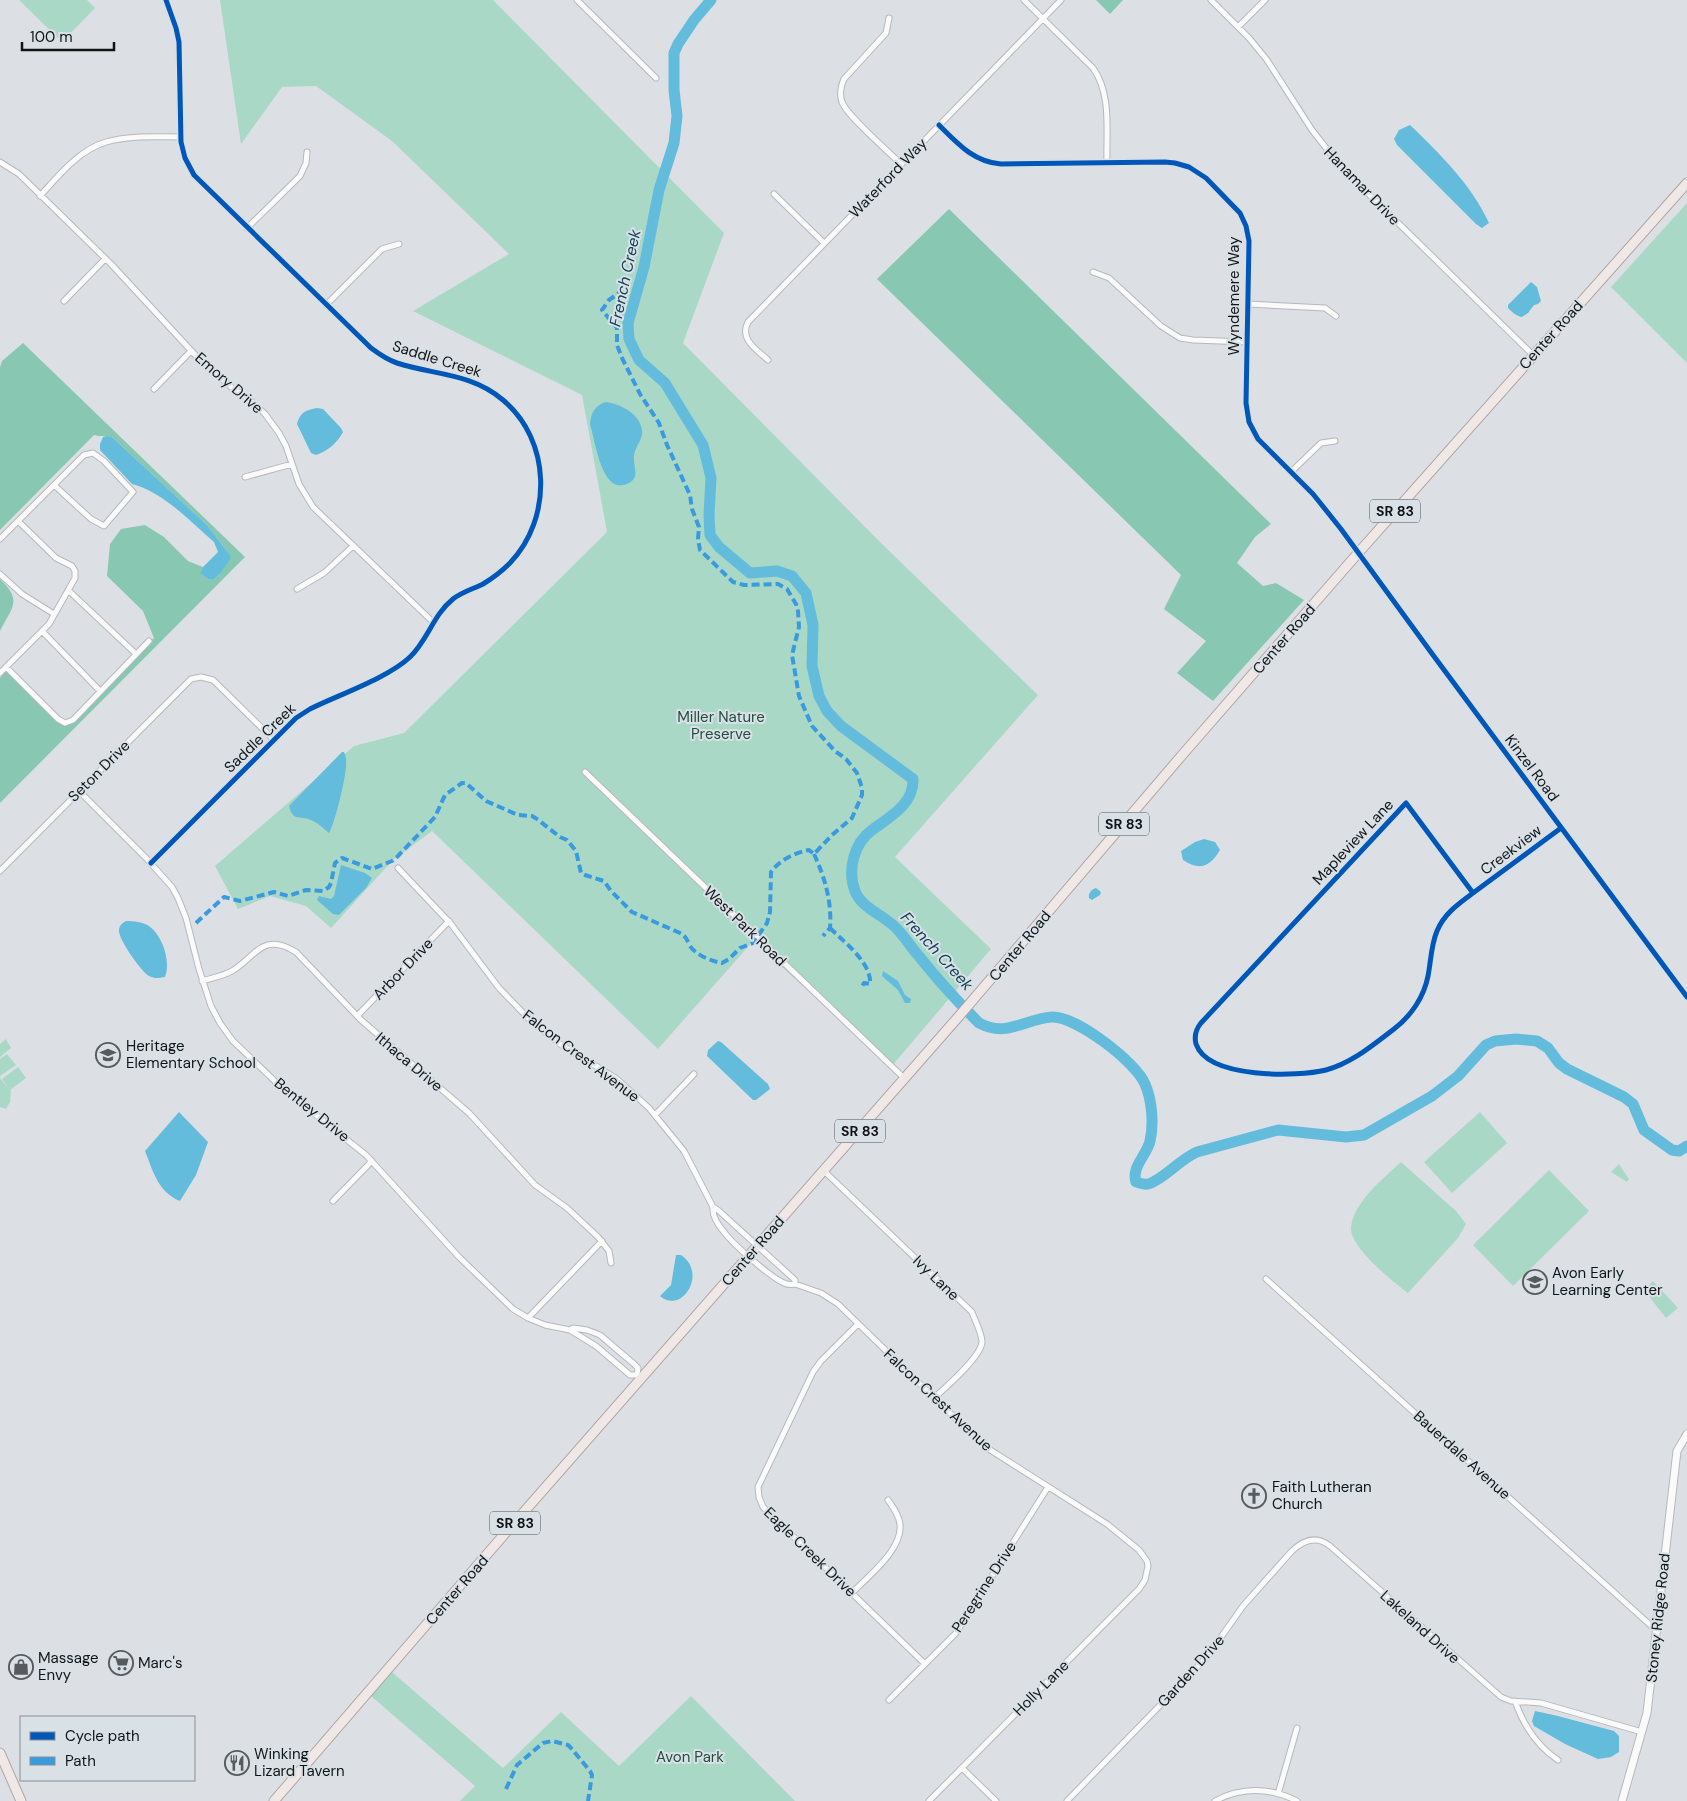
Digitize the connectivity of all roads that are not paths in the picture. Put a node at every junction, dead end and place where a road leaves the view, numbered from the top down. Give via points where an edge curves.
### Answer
1 (166, 0) edge
2 (576, 0) edge
3 (1024, 0) edge
4 (1061, 0) edge
5 (1211, 0) edge
6 (1265, 0) edge
7 (889, 18) dead end
8 (1043, 19) junction
9 (1238, 27) junction
10 (656, 78) dead end
11 (939, 125) junction
12 (181, 137) junction
13 (307, 152) dead end
14 (0, 162) edge
15 (1107, 163) junction
16 (902, 164) junction
17 (1687, 183) edge
18 (774, 194) dead end
19 (40, 196) junction
20 (247, 228) junction
21 (824, 243) junction
22 (399, 244) dead end
23 (105, 258) junction
24 (1093, 272) dead end
25 (64, 301) dead end
26 (1248, 304) junction
27 (326, 306) junction
28 (1336, 316) dead end
29 (1247, 342) junction
30 (191, 351) junction
31 (1533, 355) junction
32 (768, 360) dead end
33 (154, 389) dead end
34 (1335, 441) dead end
35 (292, 464) junction
36 (1291, 472) junction
37 (245, 477) dead end
38 (54, 485) junction
39 (18, 521) junction
40 (0, 539) edge
41 (353, 546) junction
42 (1359, 552) junction
43 (0, 574) edge
44 (297, 589) dead end
45 (68, 590) junction
46 (54, 614) junction
47 (433, 622) junction
48 (42, 631) junction
49 (149, 640) dead end
50 (136, 654) junction
51 (6, 667) junction
52 (0, 673) edge
53 (100, 691) junction
54 (274, 740) junction
55 (585, 772) dead end
56 (79, 791) junction
57 (1561, 828) junction
58 (152, 863) junction
59 (398, 868) dead end
60 (0, 871) edge
61 (1473, 893) junction
62 (449, 921) junction
63 (1261, 957) joint
64 (202, 981) junction
65 (1687, 997) edge
66 (357, 1016) junction
67 (694, 1074) dead end
68 (905, 1079) junction
69 (655, 1115) junction
70 (372, 1160) junction
71 (824, 1171) junction
72 (333, 1202) dead end
73 (713, 1207) junction
74 (602, 1242) junction
75 (758, 1246) junction
76 (749, 1256) junction
77 (612, 1263) dead end
78 (1266, 1279) dead end
79 (796, 1284) junction
80 (528, 1318) junction
81 (858, 1324) junction
82 (570, 1330) junction
83 (639, 1377) junction
84 (934, 1398) junction
85 (1687, 1434) edge
86 (1048, 1487) junction
87 (888, 1500) dead end
88 (1310, 1539) joint
89 (1148, 1572) joint
90 (852, 1593) junction
91 (1657, 1631) junction
92 (925, 1664) junction
93 (889, 1700) dead end
94 (1514, 1701) junction
95 (1297, 1728) dead end
96 (1642, 1732) junction
97 (0, 1753) edge
98 (1558, 1760) dead end
99 (962, 1768) junction
100 (1278, 1794) junction
101 (21, 1801) edge
102 (274, 1801) edge
103 (929, 1801) edge
104 (996, 1801) edge
105 (1067, 1801) edge
106 (1215, 1801) edge
107 (1297, 1801) edge
108 (1622, 1801) edge

1 - 12 street, Saddle Creek via 179,42
2 - 10 street
3 - 8 street
4 - 8 street, Waterford Way
5 - 9 street, Hanamar Drive
6 - 9 street
7 - 16 street via 886,33 844,79 841,96 847,111
8 - 11 street, Waterford Way
8 - 15 street via 1092,68 1103,85
9 - 31 street, Hanamar Drive via 1267,60 1316,135 1342,167
11 - 15 street, Wyndemere Way via 965,151 987,162
11 - 16 street, Waterford Way
12 - 19 street via 116,139 97,145 71,164
12 - 20 street, Saddle Creek via 185,158 194,175
13 - 20 street via 300,176
14 - 19 street, Emory Drive via 18,174
15 - 26 street, Wyndemere Way via 1185,165 1206,178 1234,206 1249,236
16 - 21 street, Waterford Way
17 - 31 main road, Center Road / SR 83
18 - 21 street
19 - 23 street, Emory Drive
20 - 27 street, Saddle Creek
21 - 32 street, Waterford Way via 746,325 746,339
22 - 27 street via 382,249
23 - 25 street
23 - 30 street, Emory Drive
24 - 29 street via 1109,278 1161,326 1180,338
26 - 28 street via 1325,308
26 - 29 street, Wyndemere Way
27 - 47 street, Saddle Creek via 384,357 401,364 462,377 493,391 516,413 535,448 541,471 541,493 536,520 527,540 498,574 452,600
29 - 36 street, Wyndemere Way via 1246,403 1249,422 1258,440
30 - 33 street
30 - 35 street, Emory Drive via 265,414 280,433
31 - 42 main road, Center Road / SR 83
34 - 36 street via 1321,444
35 - 37 street
35 - 41 street, Emory Drive via 313,507
36 - 42 street, Wyndemere Way via 1313,494
38 - 38 street via 84,455 93,452 133,492 104,526 91,519
38 - 39 street
39 - 40 street
39 - 45 street via 56,558 72,566 75,578
41 - 44 street via 324,573
41 - 47 street, Emory Drive
42 - 57 street, Kinzel Road
42 - 68 main road, Center Road / SR 83
43 - 46 street via 22,594
45 - 46 street
45 - 50 street
46 - 48 street
47 - 54 street, Saddle Creek via 418,648 401,664 301,713
48 - 51 street
48 - 53 street
49 - 50 street
50 - 53 street
51 - 52 street
51 - 53 street via 65,723 72,720
54 - 56 street, Seton Drive via 213,680 191,679
54 - 58 street, Saddle Creek
55 - 68 street, West Park Road
56 - 58 street, Bentley Drive
56 - 60 street, Seton Drive
57 - 61 street, Creekview
57 - 65 street, Kinzel Road
58 - 64 street, Bentley Drive via 172,887 180,903
59 - 62 street, Falcon Crest Avenue
61 - 63 street, Mapleview Lane via 1406,803
61 - 63 street, Creekview via 1446,916 1437,931 1426,986 1406,1018 1360,1054 1326,1070 1307,1073 1248,1072 1223,1067 1200,1052 1195,1042 1201,1023
62 - 66 street, Arbor Drive
62 - 69 street, Falcon Crest Avenue via 499,988 531,1022 617,1079
64 - 66 street, Ithaca Drive via 232,971 258,948 283,946 303,958
64 - 70 street, Bentley Drive via 214,1014 234,1041 281,1087
66 - 74 street, Ithaca Drive via 469,1113 535,1185 567,1208
67 - 69 street
68 - 71 main road, Center Road / SR 83
69 - 73 street, Falcon Crest Avenue via 684,1151
70 - 72 street
70 - 80 street, Bentley Drive via 459,1257 508,1305
71 - 75 main road, Center Road / SR 83
71 - 84 street, Ivy Lane via 972,1312 982,1342 979,1349
73 - 75 street, Falcon Crest Avenue
73 - 76 street, Falcon Crest Avenue via 722,1230
74 - 77 street, Ithaca Drive
74 - 80 street
75 - 76 main road, Center Road / SR 83
75 - 79 street, Falcon Crest Avenue
76 - 79 street, Falcon Crest Avenue via 780,1281
76 - 83 main road, Center Road / SR 83
78 - 91 street, Bauerdale Avenue
79 - 81 street, Falcon Crest Avenue via 831,1299
80 - 82 street, Bentley Drive
81 - 84 street, Falcon Crest Avenue
81 - 90 street, Eagle Creek Drive via 816,1367 757,1491 763,1507
82 - 83 street, Bentley Drive via 596,1346 630,1375
82 - 83 street, Bentley Drive via 587,1330 600,1335 638,1368
83 - 102 main road, Center Road / SR 83
84 - 86 street, Falcon Crest Avenue via 984,1446
85 - 91 street, Stoney Ridge Road via 1677,1451
86 - 89 street, Falcon Crest Avenue via 1107,1524 1133,1545 1147,1561
86 - 92 street, Peregrine Drive via 961,1626
87 - 90 street via 900,1522 899,1538 890,1553
88 - 94 street, Lakeland Drive via 1321,1540 1330,1546 1496,1695
88 - 105 street, Garden Drive via 1291,1552 1243,1606 1207,1657
89 - 99 street, Holly Lane via 1143,1585
90 - 92 street, Eagle Creek Drive
91 - 96 street, Stoney Ridge Road
92 - 93 street, Peregrine Drive
94 - 96 street, Lakeland Drive via 1541,1703
94 - 98 street via 1523,1723 1545,1750
95 - 100 street
96 - 108 street, Stoney Ridge Road
97 - 101 main road
99 - 103 street, Holly Lane
99 - 104 street
100 - 106 street via 1249,1791
100 - 107 street

